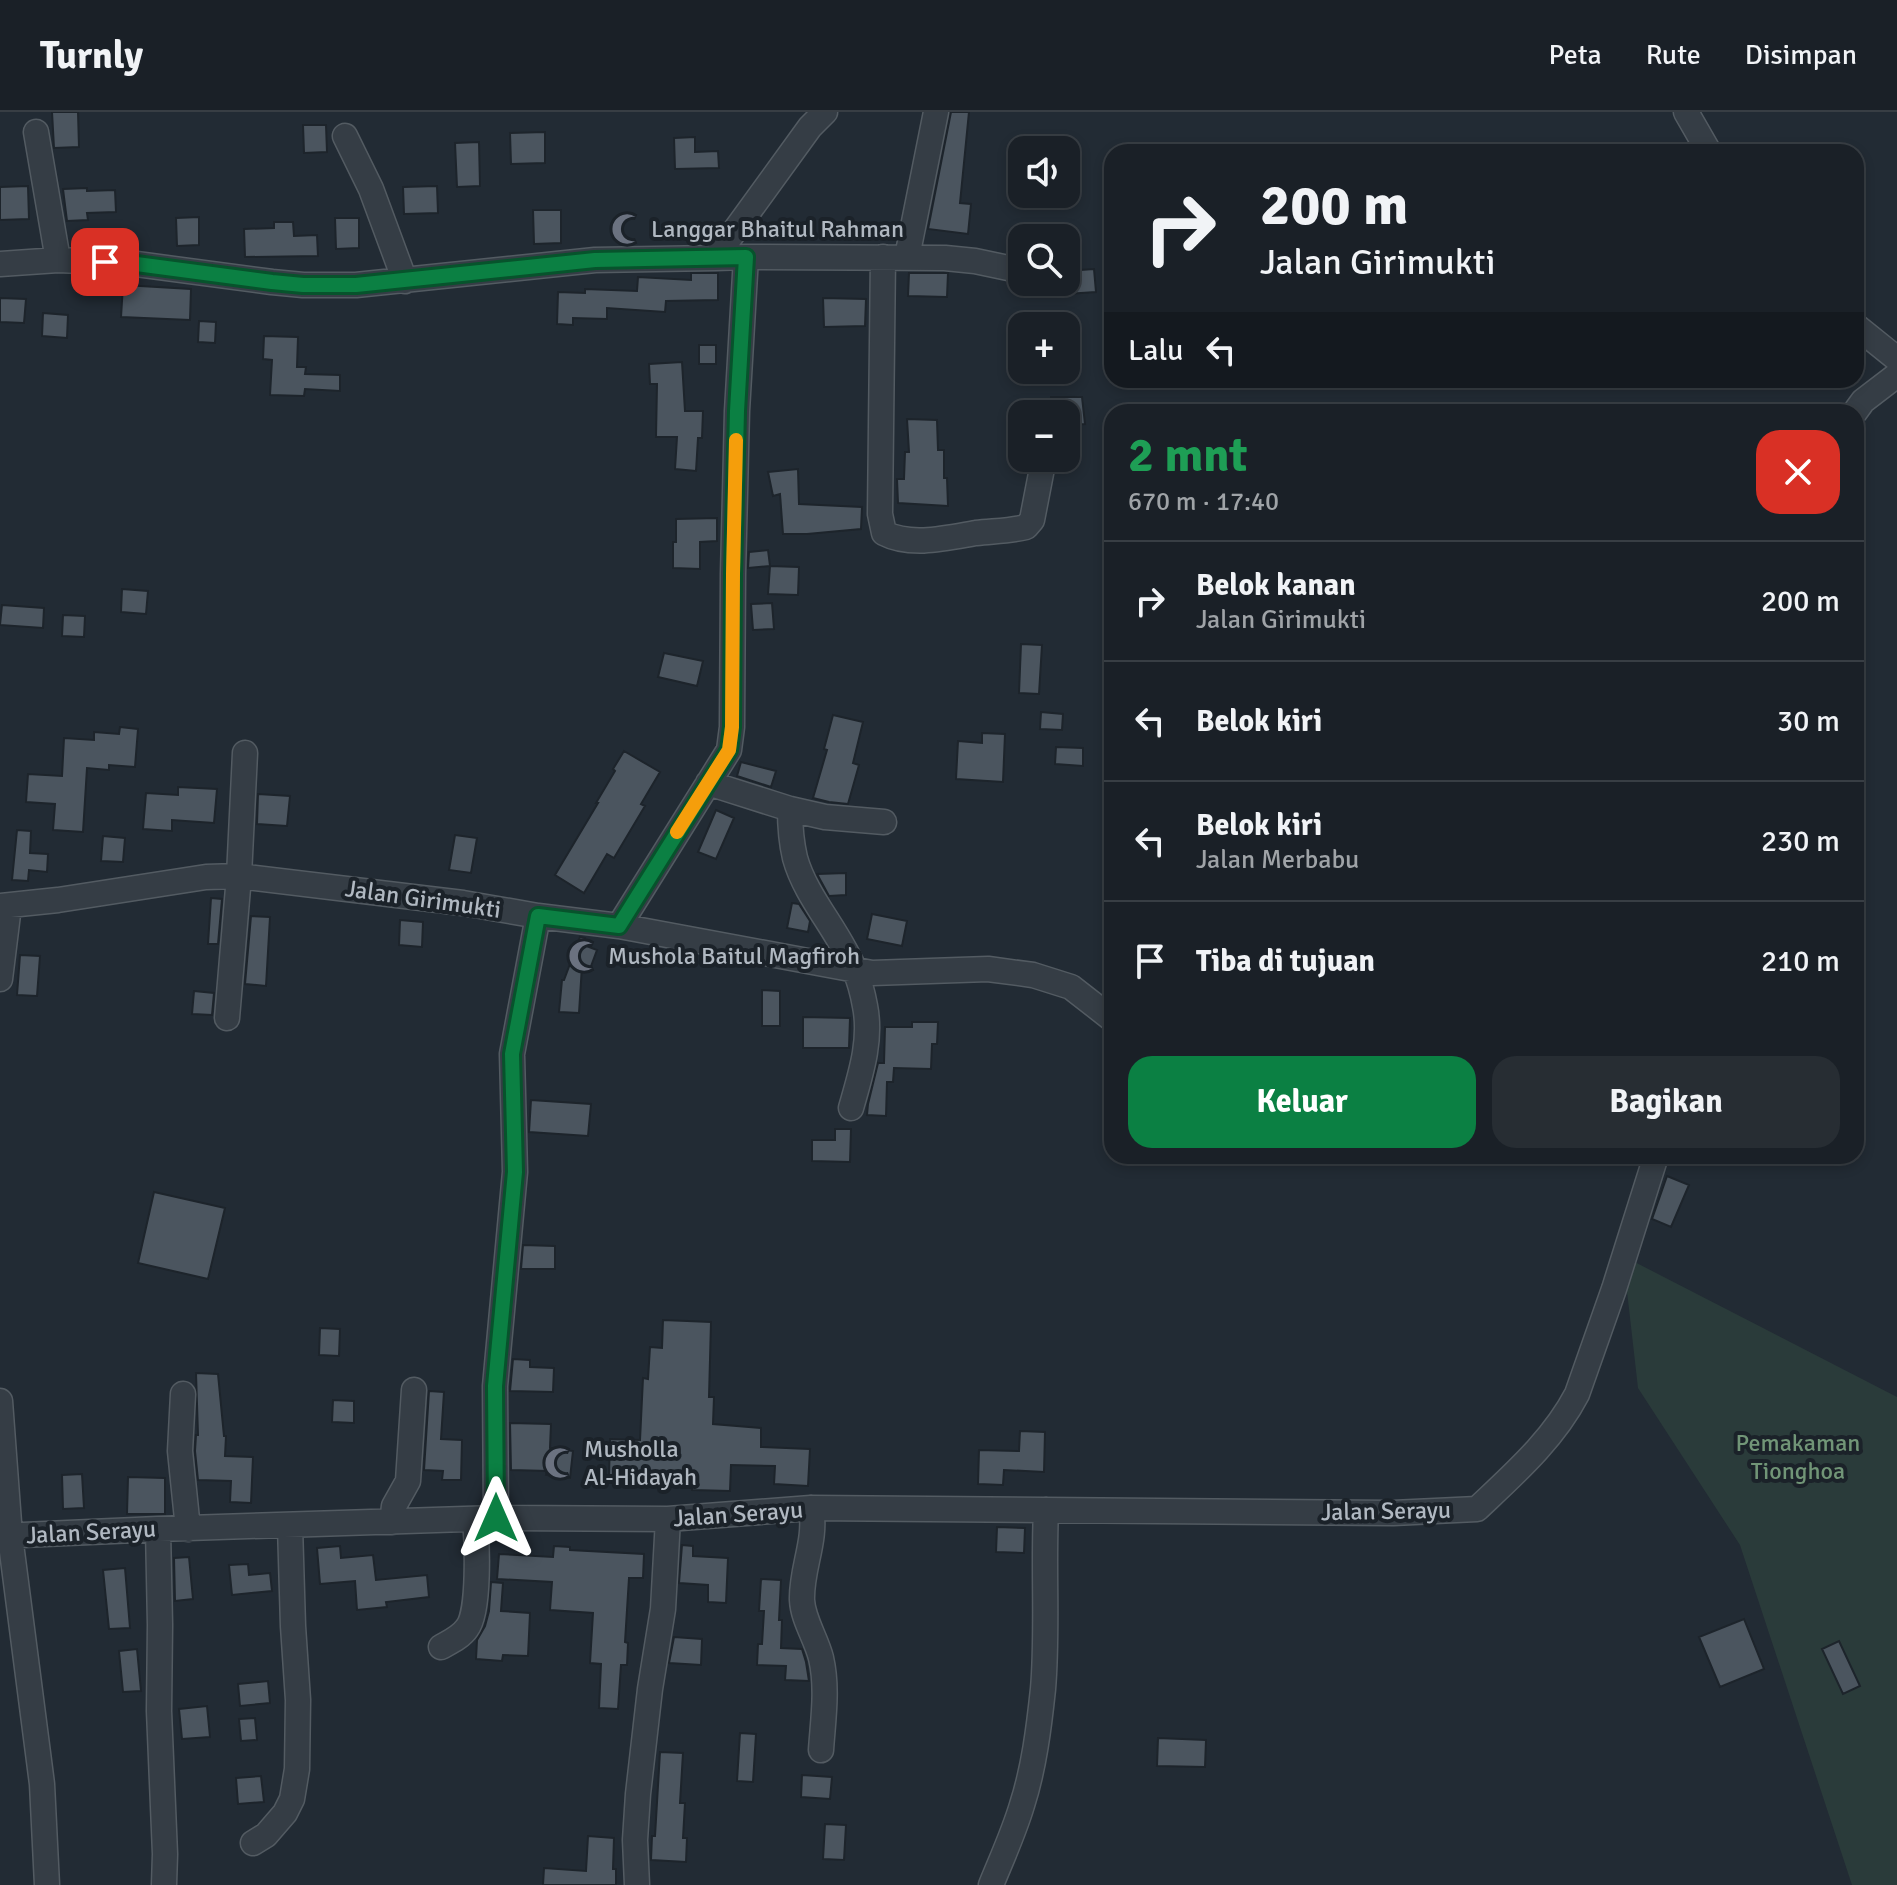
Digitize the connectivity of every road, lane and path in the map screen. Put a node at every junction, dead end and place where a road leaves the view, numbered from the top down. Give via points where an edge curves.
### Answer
1 (825, 112) edge
2 (936, 112) edge
3 (1686, 112) edge
4 (36, 132) dead end
5 (345, 136) dead end
6 (1704, 144) edge
7 (746, 257) junction
8 (895, 257) junction
9 (715, 258) junction
10 (58, 260) junction
11 (0, 264) edge
12 (1008, 268) edge
13 (405, 281) junction
14 (1864, 332) edge
15 (1897, 359) edge
16 (1897, 375) edge
17 (1861, 404) edge
18 (1041, 472) edge
19 (245, 753) dead end
20 (708, 783) junction
21 (790, 809) junction
22 (884, 822) dead end
23 (239, 876) junction
24 (4, 906) edge
25 (538, 916) junction
26 (619, 926) junction
27 (855, 971) junction
28 (0, 979) edge
29 (1104, 1013) edge
30 (227, 1018) dead end
31 (851, 1108) dead end
32 (1653, 1164) edge
33 (414, 1390) dead end
34 (183, 1394) dead end
35 (0, 1401) edge
36 (811, 1508) junction
37 (1046, 1510) junction
38 (486, 1519) junction
39 (668, 1519) junction
40 (392, 1522) junction
41 (290, 1526) junction
42 (158, 1529) junction
43 (188, 1529) junction
44 (5, 1536) edge
45 (441, 1647) dead end
46 (821, 1750) dead end
47 (253, 1843) dead end
48 (47, 1885) edge
49 (164, 1885) edge
50 (637, 1885) edge
51 (991, 1885) edge

1 - 9 street
2 - 8 street
3 - 6 street
4 - 10 street
5 - 13 street
7 - 8 street
7 - 9 street
7 - 20 street via 737,411 732,727 729,750
8 - 12 street
8 - 18 street via 880,514 884,533 908,541 1026,527
9 - 13 street via 595,260
10 - 11 street
10 - 13 street via 129,263 303,285
14 - 15 street
16 - 17 street
19 - 23 street
20 - 21 street
20 - 26 street
21 - 22 street
21 - 27 street via 796,861
23 - 24 street, Jalan Girimukti
23 - 25 street, Jalan Girimukti
23 - 30 street
24 - 28 street
25 - 26 street, Jalan Girimukti
25 - 38 street via 512,1054 515,1172
26 - 27 street, Jalan Girimukti
27 - 29 street, Jalan Girimukti via 988,969 1033,975 1071,987
27 - 31 street via 867,1034
32 - 37 street, Jalan Serayu via 1569,1410 1530,1459 1477,1509
33 - 40 street via 408,1481
34 - 43 street via 180,1451
35 - 44 street
36 - 37 street, Jalan Serayu
36 - 39 street, Jalan Serayu
36 - 46 street via 812,1545 802,1594 824,1674
37 - 51 street via 1043,1688 1033,1758 1023,1802
38 - 39 street, Jalan Serayu
38 - 40 street, Jalan Serayu
38 - 45 street via 470,1624
39 - 50 street via 663,1609 638,1794
40 - 41 street, Jalan Serayu
41 - 43 street, Jalan Serayu
41 - 47 street via 297,1769 285,1813
42 - 43 street, Jalan Serayu
42 - 44 street, Jalan Serayu
42 - 49 street
44 - 48 street via 42,1784

